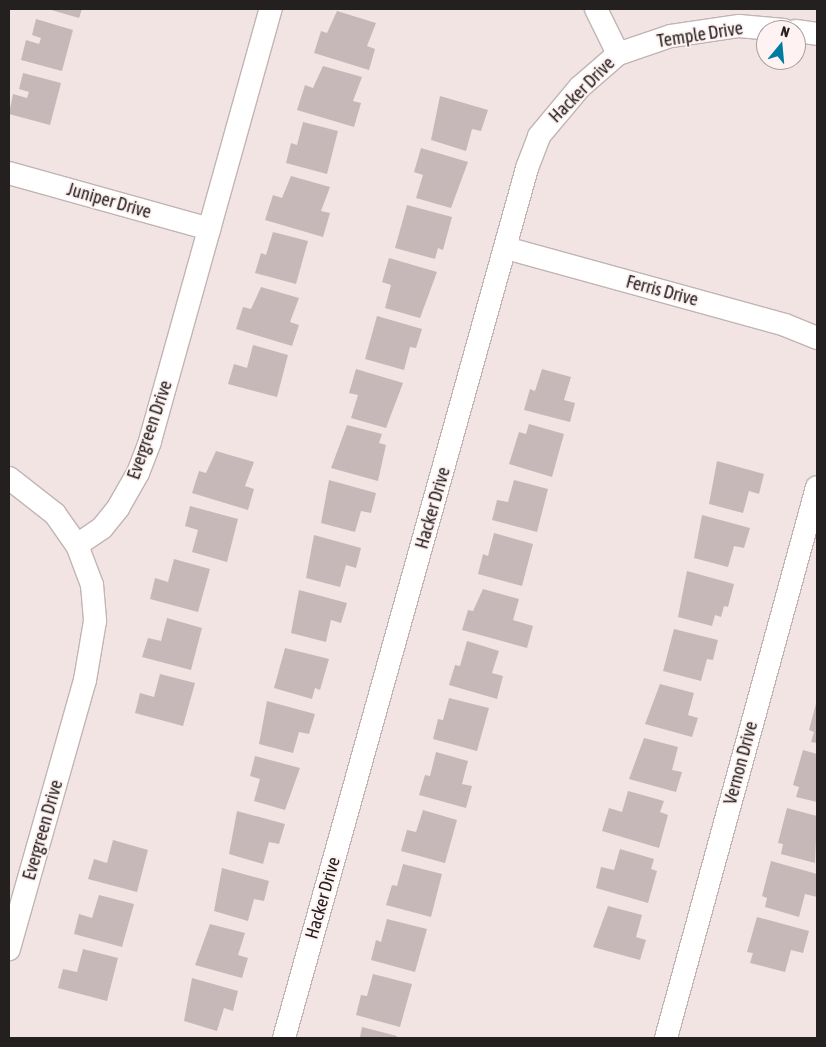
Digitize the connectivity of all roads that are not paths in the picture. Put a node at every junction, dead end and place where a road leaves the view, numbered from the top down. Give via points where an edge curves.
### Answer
1 (271, 9) edge
2 (596, 9) edge
3 (756, 28) edge
4 (618, 54) junction
5 (9, 173) edge
6 (209, 229) junction
7 (506, 248) junction
8 (817, 338) edge
9 (9, 478) edge
10 (817, 487) edge
11 (77, 545) junction
12 (9, 949) edge
13 (284, 1038) edge
14 (666, 1038) edge

1 - 6 street, Evergreen Drive
2 - 4 street, Hacker Drive
3 - 4 street, Temple Drive via 729,27 671,36
4 - 7 street, Hacker Drive via 580,87 539,136
5 - 6 street, Juniper Drive
6 - 11 street, Evergreen Drive via 138,473 102,528
7 - 8 street, Ferris Drive via 785,325
7 - 13 street, Hacker Drive
9 - 11 street via 55,514
10 - 14 street, Vernon Drive
11 - 12 street, Evergreen Drive via 92,585 95,621 91,657

